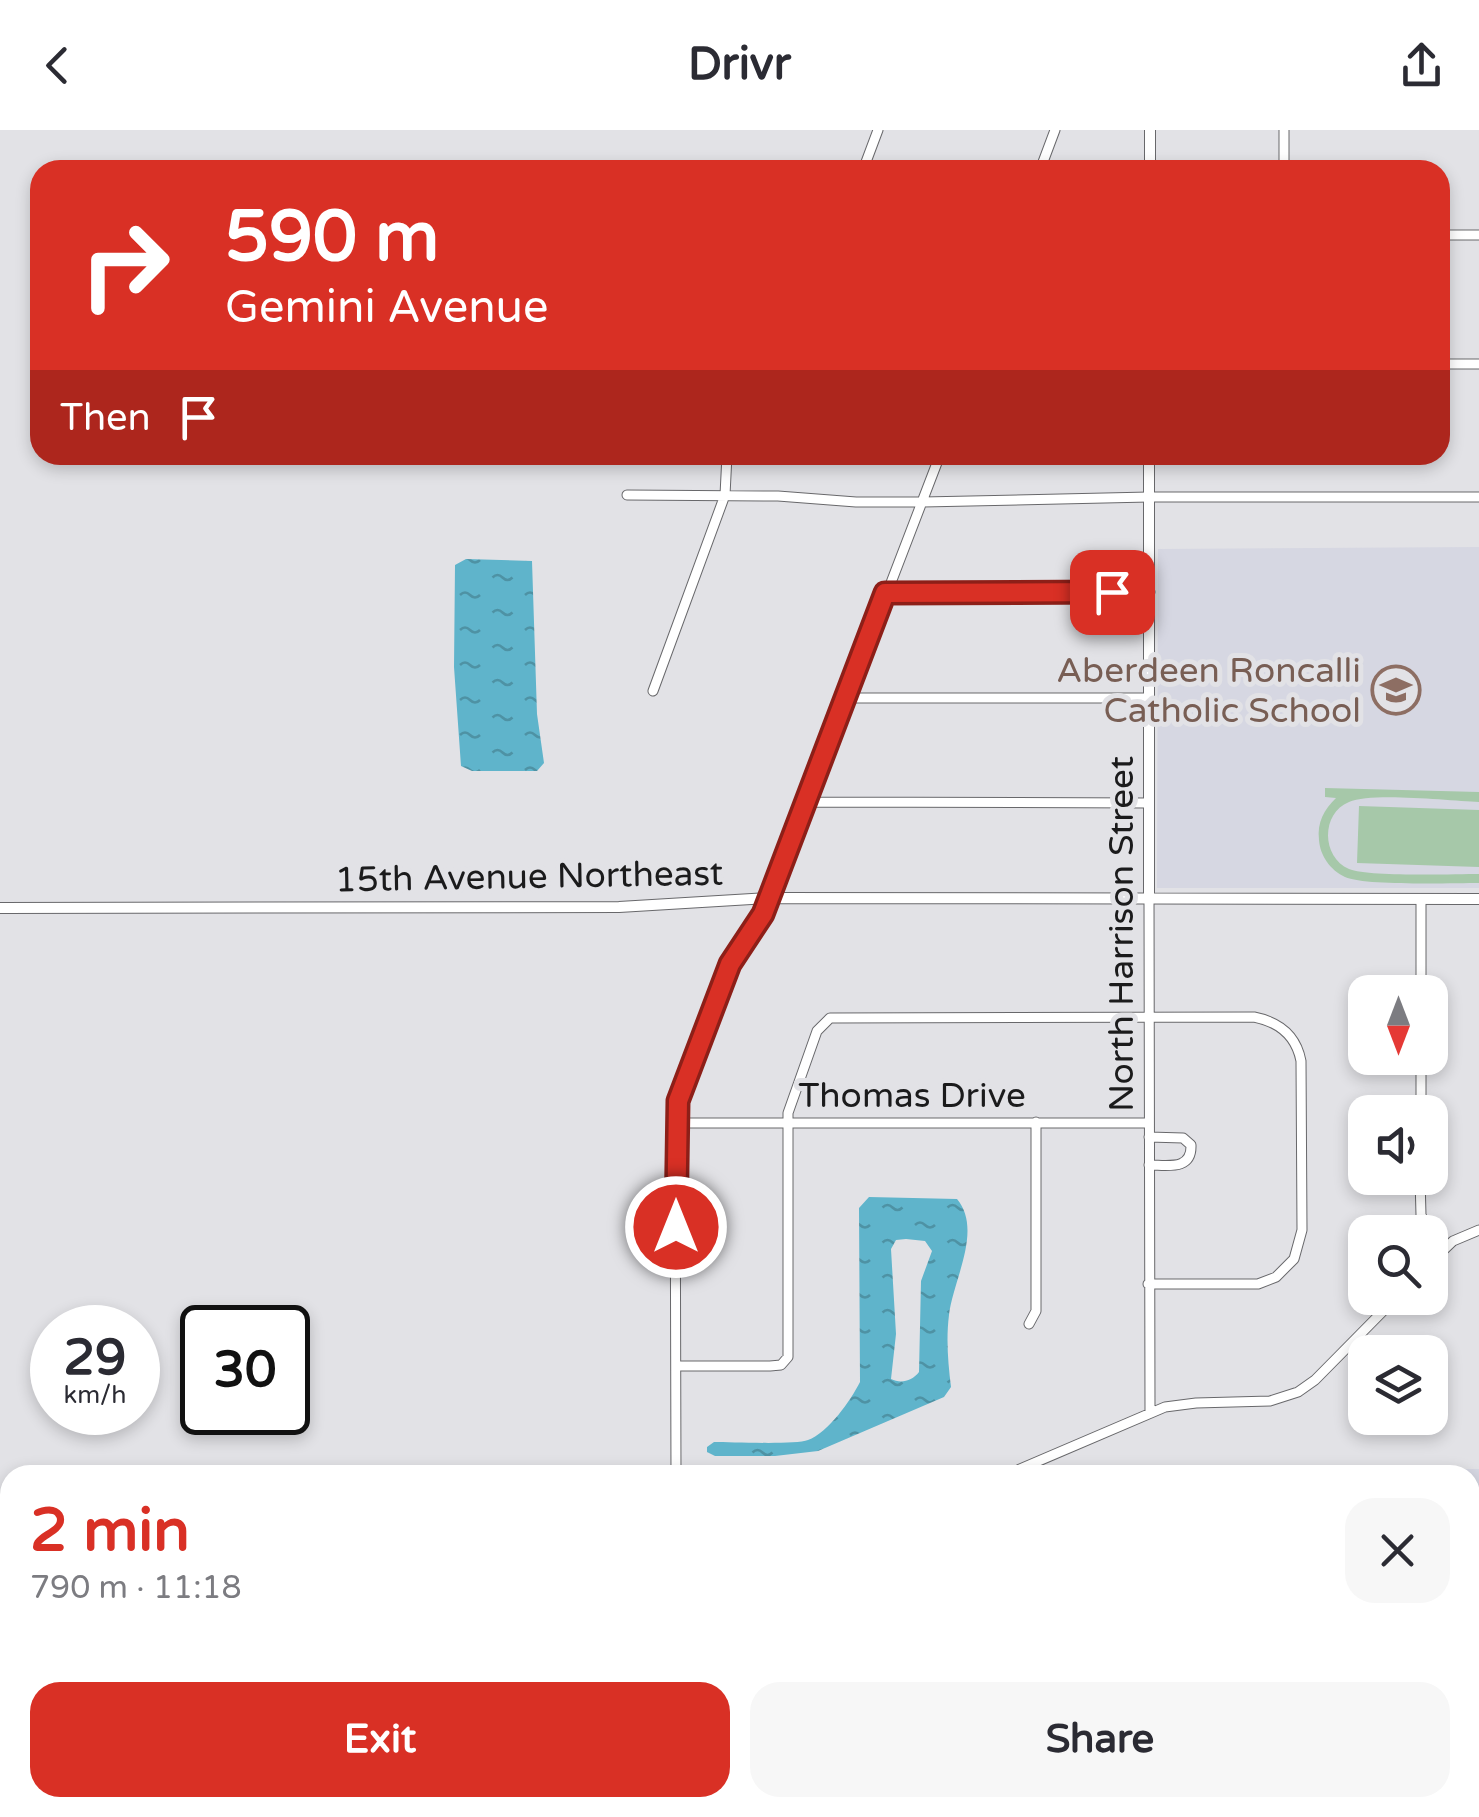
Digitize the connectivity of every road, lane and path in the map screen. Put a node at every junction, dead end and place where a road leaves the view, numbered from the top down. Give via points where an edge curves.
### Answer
1 (878, 130) edge
2 (1056, 130) edge
3 (1150, 130) edge
4 (1284, 130) edge
5 (866, 160) edge
6 (1044, 160) edge
7 (1150, 160) edge
8 (1284, 160) edge
9 (1450, 235) edge
10 (1479, 235) edge
11 (1450, 364) edge
12 (1479, 364) edge
13 (726, 465) edge
14 (936, 465) edge
15 (1150, 465) edge
16 (627, 495) dead end
17 (726, 495) junction
18 (1150, 497) junction
19 (1479, 497) edge
20 (923, 502) junction
21 (1150, 592) junction
22 (885, 593) junction
23 (653, 691) dead end
24 (845, 698) junction
25 (1149, 698) junction
26 (806, 802) junction
27 (1149, 803) junction
28 (770, 898) junction
29 (1149, 899) junction
30 (1421, 899) junction
31 (1479, 899) edge
32 (0, 908) edge
33 (1421, 975) edge
34 (1148, 1016) junction
35 (1036, 1122) junction
36 (676, 1123) junction
37 (787, 1123) junction
38 (1148, 1123) junction
39 (1148, 1137) junction
40 (1148, 1165) junction
41 (1479, 1230) edge
42 (1448, 1246) edge
43 (1148, 1284) junction
44 (1379, 1315) edge
45 (1029, 1324) dead end
46 (676, 1366) junction
47 (1150, 1413) junction
48 (676, 1465) edge
49 (1029, 1465) edge

1 - 5 street
2 - 6 street
3 - 7 street
4 - 8 street
9 - 10 street
11 - 12 street
13 - 17 street
14 - 20 street
15 - 18 street, North Harrison Street
16 - 17 street
17 - 20 street
17 - 23 street
18 - 19 street
18 - 20 street
18 - 21 street, North Harrison Street
20 - 22 street
21 - 22 street
21 - 25 street, North Harrison Street
22 - 24 street
24 - 25 street
24 - 26 street
25 - 27 street, North Harrison Street
26 - 27 street
26 - 28 street
27 - 29 street, North Harrison Street
28 - 29 street, 15th Avenue Northeast
28 - 32 street, 15th Avenue Northeast via 620,907
28 - 36 street via 730,964 678,1101
29 - 30 street, 15th Avenue Northeast
29 - 34 street, North Harrison Street
30 - 31 street, 15th Avenue Northeast
30 - 33 street
34 - 37 street via 830,1018 817,1031
34 - 38 street, North Harrison Street
34 - 43 street via 1254,1017 1292,1038 1301,1061 1302,1230 1294,1259 1268,1281
35 - 37 street, Thomas Drive
35 - 38 street, Thomas Drive
35 - 45 street via 1036,1311
36 - 37 street, Thomas Drive
36 - 46 street
37 - 46 street via 788,1357 770,1366
38 - 39 street, North Harrison Street
39 - 40 street, North Harrison Street
39 - 40 street via 1184,1138 1191,1155 1178,1165
40 - 43 street, North Harrison Street
41 - 42 street
43 - 47 street, North Harrison Street
44 - 47 street via 1298,1392 1260,1402 1173,1404
46 - 48 street
47 - 49 street

